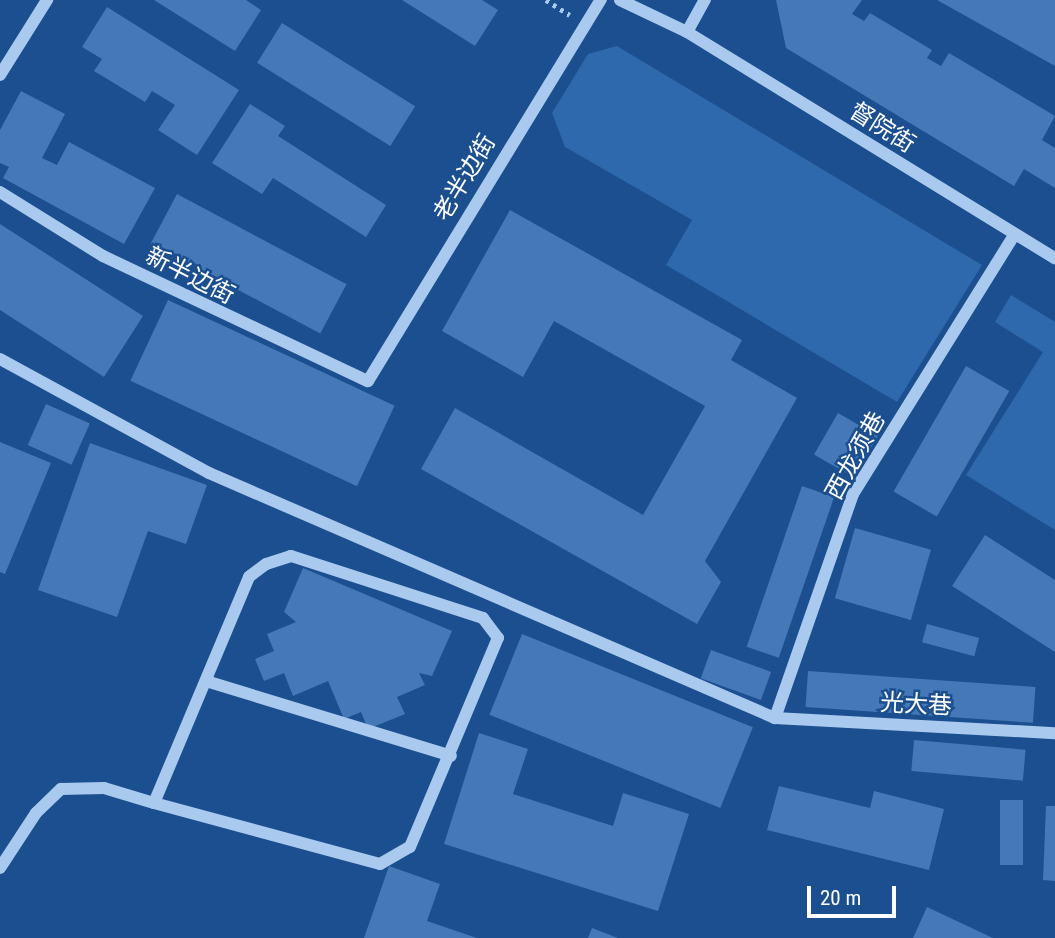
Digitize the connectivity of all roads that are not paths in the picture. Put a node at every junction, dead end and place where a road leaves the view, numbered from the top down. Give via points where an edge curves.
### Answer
1 (47, 0) edge
2 (601, 0) edge
3 (620, 0) edge
4 (705, 0) edge
5 (687, 32) junction
6 (0, 75) edge
7 (0, 192) edge
8 (1015, 234) junction
9 (1055, 258) edge
10 (0, 359) edge
11 (369, 382) joint
12 (205, 681) junction
13 (775, 718) junction
14 (1055, 733) edge
15 (451, 756) junction
16 (154, 803) junction
17 (0, 868) edge

1 - 6 street
2 - 11 street, 老半边街 via 582,23
3 - 5 street
4 - 5 street
5 - 8 street, 督院街
7 - 11 street, 新半边街 via 103,256
8 - 9 street, 督院街
8 - 13 street, 西龙须巷 via 853,494
10 - 13 street via 209,473
12 - 15 street
12 - 15 street via 249,577 291,556 483,618 498,638
12 - 16 street
13 - 14 street, 光大巷
15 - 16 street via 410,847 380,864
16 - 17 street via 104,788 61,789 36,813

